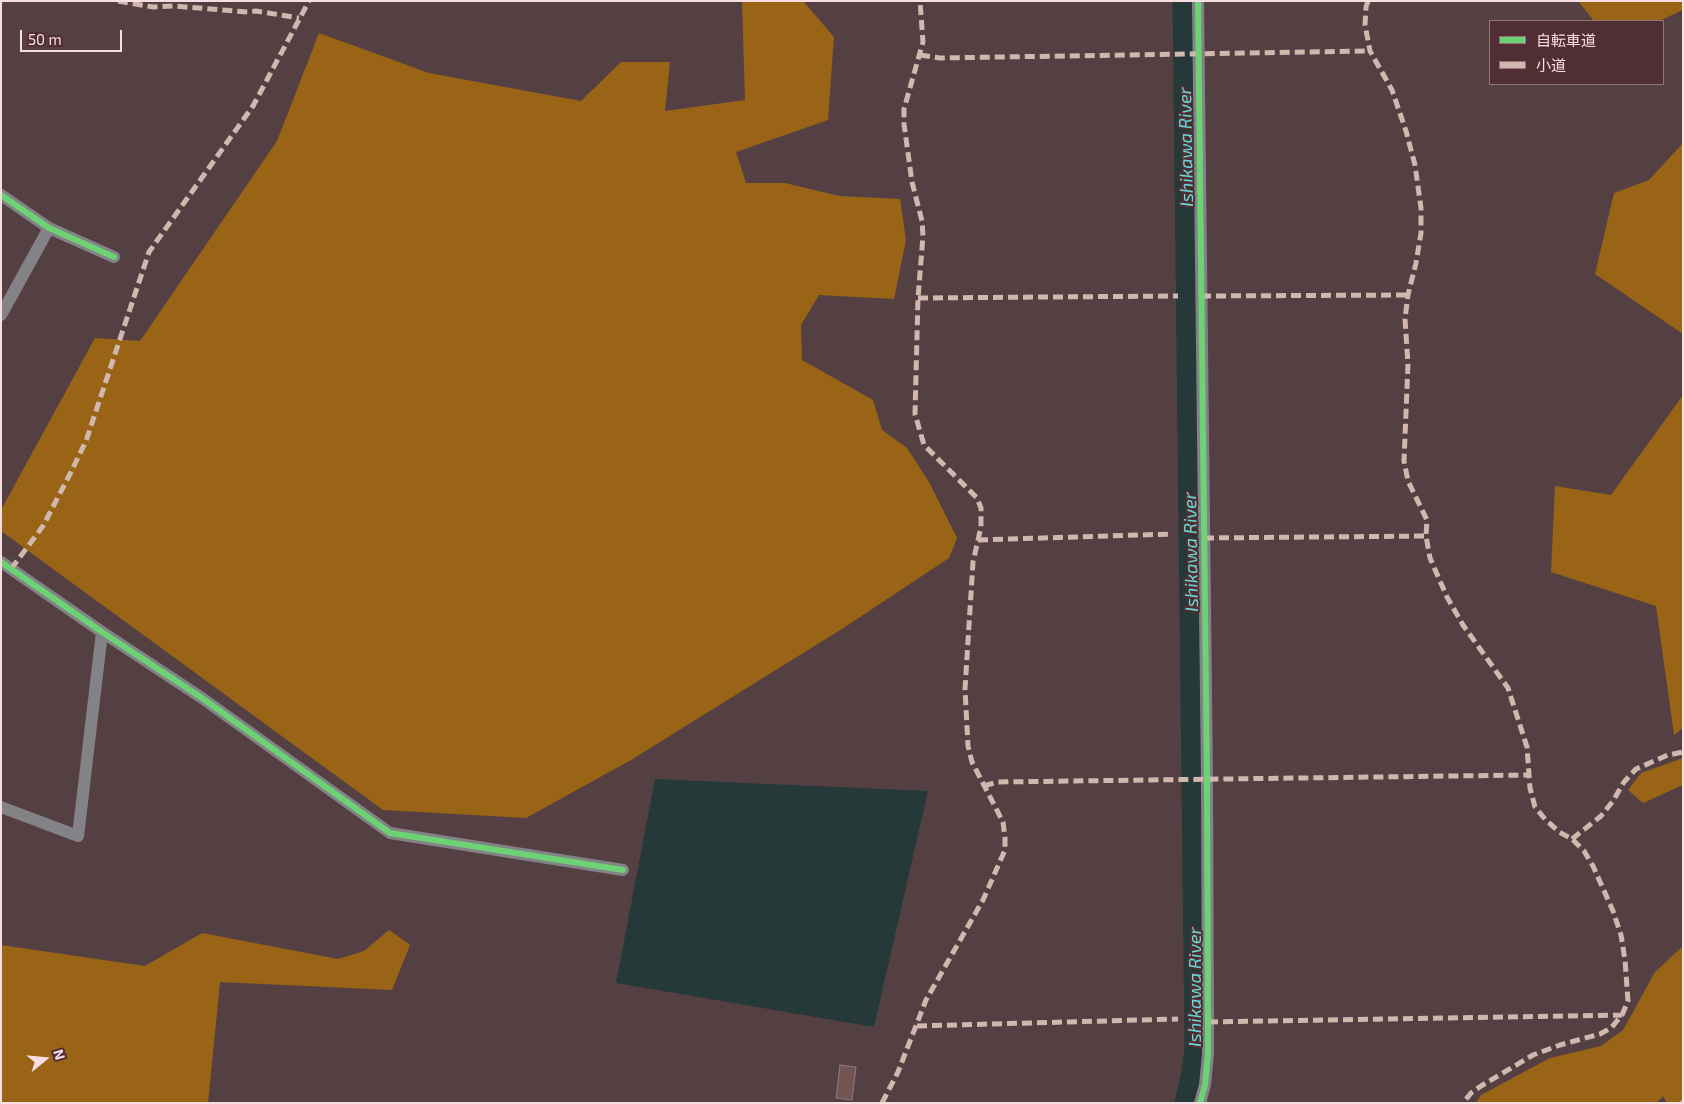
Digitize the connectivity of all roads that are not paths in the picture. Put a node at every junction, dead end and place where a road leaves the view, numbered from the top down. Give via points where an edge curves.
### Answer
1 (1198, 1) edge
2 (1, 195) edge
3 (49, 228) junction
4 (114, 257) dead end
5 (1, 315) edge
6 (1, 562) edge
7 (102, 632) junction
8 (1, 807) edge
9 (623, 870) dead end
10 (1200, 1103) edge

1 - 10 street via 1208,789 1208,1054
2 - 3 street
3 - 4 street
3 - 5 street
6 - 7 street
7 - 8 street via 78,836
7 - 9 street via 202,698 390,833

